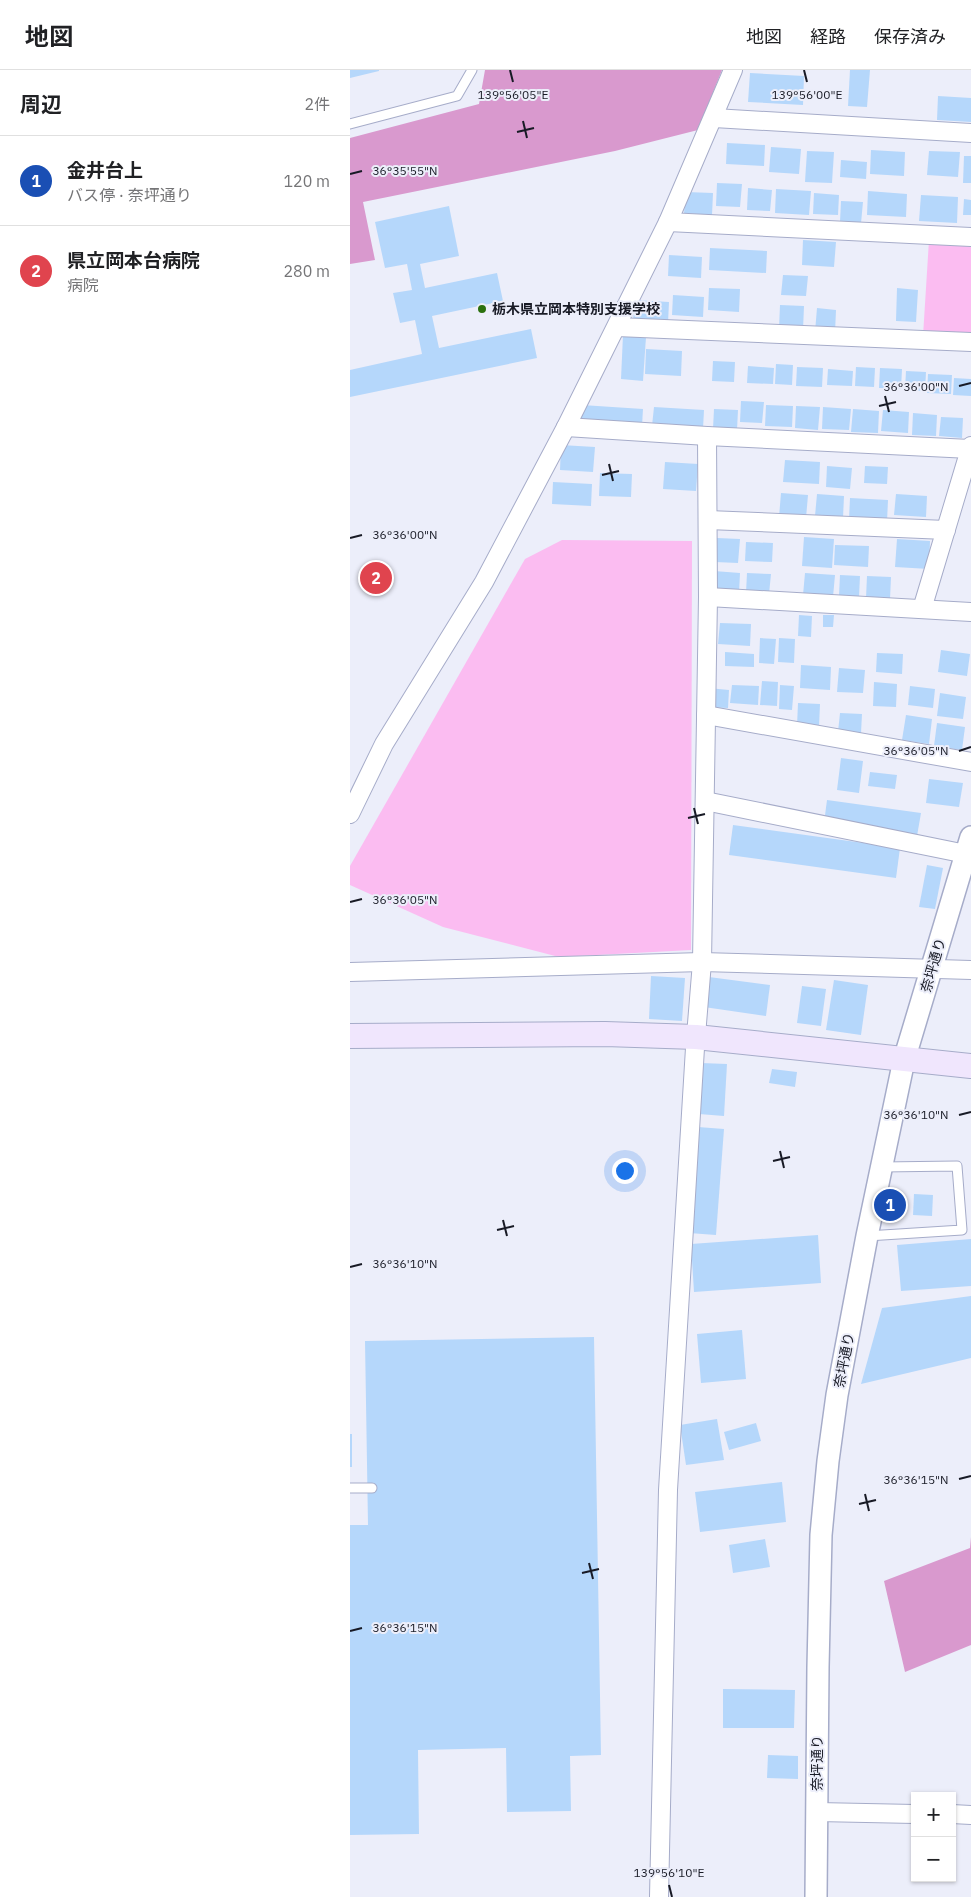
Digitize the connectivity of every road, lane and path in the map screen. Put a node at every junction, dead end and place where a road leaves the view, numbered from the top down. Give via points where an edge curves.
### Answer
1 (472, 70) edge
2 (734, 70) edge
3 (714, 118) junction
4 (350, 124) edge
5 (971, 133) edge
6 (668, 222) junction
7 (971, 237) edge
8 (617, 326) junction
9 (971, 342) edge
10 (566, 426) junction
11 (707, 436) junction
12 (971, 448) edge
13 (708, 520) junction
14 (946, 530) junction
15 (708, 596) junction
16 (922, 609) junction
17 (971, 612) edge
18 (706, 715) junction
19 (971, 762) edge
20 (705, 801) junction
21 (350, 814) edge
22 (968, 846) edge
23 (702, 962) junction
24 (932, 970) junction
25 (971, 970) edge
26 (350, 972) edge
27 (350, 1036) edge
28 (696, 1037) junction
29 (904, 1060) junction
30 (971, 1066) edge
31 (882, 1167) junction
32 (867, 1236) junction
33 (350, 1488) edge
34 (372, 1488) dead end
35 (817, 1812) junction
36 (911, 1814) edge
37 (956, 1814) edge
38 (971, 1815) edge
39 (660, 1897) edge
40 (816, 1897) edge

1 - 4 lane via 456,96
2 - 3 street
3 - 5 street
3 - 6 street
6 - 7 street
6 - 8 street
8 - 9 street
8 - 10 street
10 - 11 street
10 - 21 street via 484,582 384,744
11 - 12 street
11 - 13 street
12 - 14 street
13 - 14 street
13 - 15 street
14 - 16 street
15 - 16 street
15 - 18 street
16 - 17 street
18 - 19 street
18 - 20 street
20 - 22 street
20 - 23 street
22 - 24 street, 奈坪通り
23 - 24 street
23 - 26 street
23 - 28 street
24 - 25 street
24 - 29 street, 奈坪通り
27 - 28 main road via 606,1034
28 - 29 main road
28 - 39 street via 668,1490
29 - 30 main road
29 - 31 street, 奈坪通り
31 - 32 street, 奈坪通り
31 - 32 lane via 957,1166 962,1230
32 - 35 street, 奈坪通り via 837,1394 821,1535
33 - 34 lane
35 - 36 street
35 - 40 street, 奈坪通り
37 - 38 street

